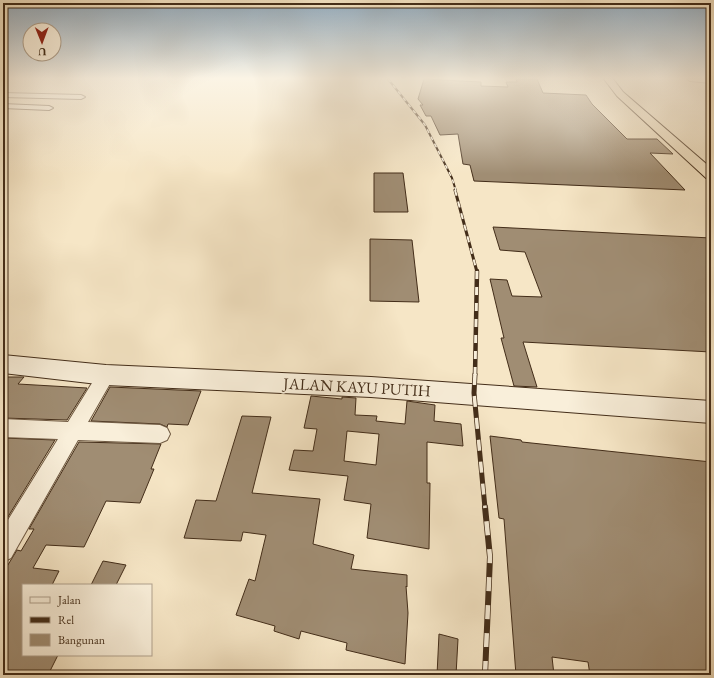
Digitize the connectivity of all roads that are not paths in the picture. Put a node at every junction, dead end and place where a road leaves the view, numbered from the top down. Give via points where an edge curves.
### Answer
1 (639, 111) edge
2 (647, 111) edge
3 (711, 166) edge
4 (711, 175) edge
5 (3, 364) edge
6 (106, 375) junction
7 (711, 412) edge
8 (3, 428) edge
9 (74, 430) junction
10 (160, 434) dead end
11 (5, 542) edge

1 - 4 highway
2 - 3 highway
5 - 6 street, JALAN KAYU PUTIH
6 - 7 street, JALAN KAYU PUTIH via 450,392
6 - 9 street
8 - 9 street
9 - 10 street
9 - 11 street

